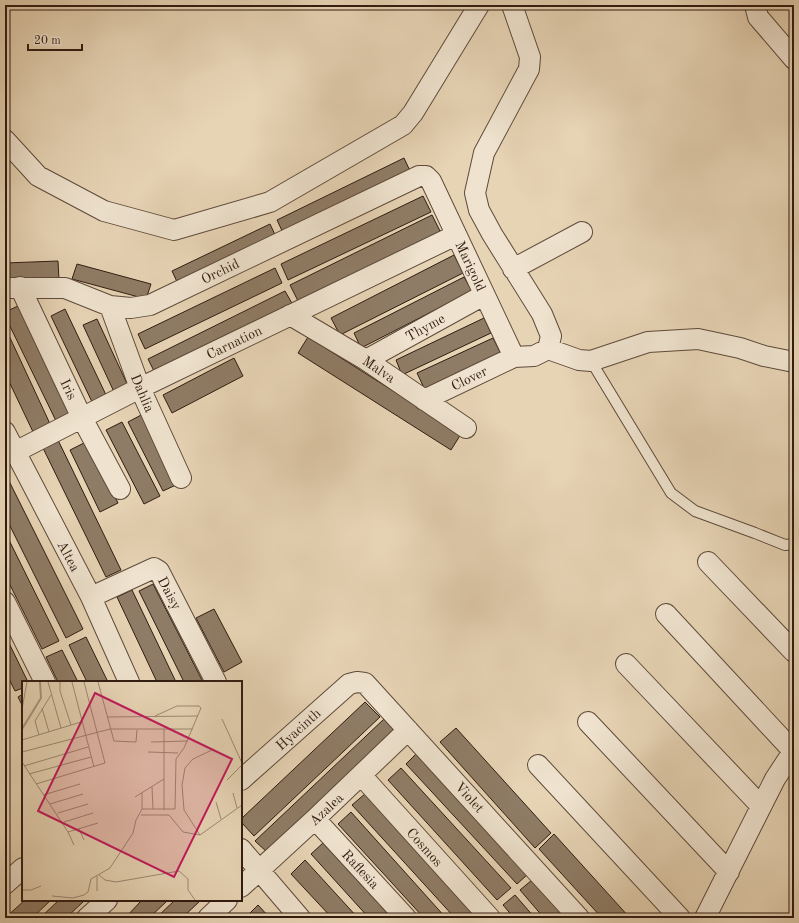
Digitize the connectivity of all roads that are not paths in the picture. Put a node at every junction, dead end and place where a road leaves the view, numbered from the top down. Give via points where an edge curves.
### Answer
1 (479, 5) edge
2 (512, 5) edge
3 (755, 5) edge
4 (794, 59) edge
5 (5, 140) edge
6 (426, 176) joint
7 (582, 232) dead end
8 (456, 235) junction
9 (513, 269) junction
10 (13, 288) edge
11 (484, 295) junction
12 (110, 306) junction
13 (290, 315) junction
14 (548, 349) junction
15 (514, 357) junction
16 (366, 360) junction
17 (591, 361) junction
18 (794, 362) edge
19 (140, 388) junction
20 (424, 400) junction
21 (82, 418) junction
22 (466, 428) dead end
23 (5, 432) edge
24 (14, 452) junction
25 (181, 478) dead end
26 (120, 489) dead end
27 (794, 544) edge
28 (708, 562) dead end
29 (91, 597) junction
30 (5, 602) edge
31 (666, 614) dead end
32 (792, 646) edge
33 (626, 664) dead end
34 (44, 681) edge
35 (129, 681) edge
36 (215, 681) edge
37 (357, 682) joint
38 (588, 722) dead end
39 (408, 730) junction
40 (794, 751) edge
41 (538, 765) dead end
42 (361, 775) junction
43 (242, 779) edge
44 (761, 806) junction
45 (315, 819) junction
46 (242, 850) edge
47 (22, 869) edge
48 (258, 870) junction
49 (729, 872) junction
50 (5, 884) edge
51 (242, 886) edge
52 (106, 901) edge
53 (226, 901) edge
54 (87, 918) edge
55 (208, 918) edge
56 (300, 918) edge
57 (406, 918) edge
58 (490, 918) edge
59 (580, 918) edge
60 (680, 918) edge
61 (705, 918) edge

1 - 5 street via 413,113 403,125 270,202 174,230 104,212 38,176
2 - 9 street via 530,57 529,69 484,153 475,193 479,210
3 - 4 street via 758,17
6 - 8 street, Marigold via 431,181
6 - 12 street, Orchid via 419,176 150,305 131,308
7 - 9 street
8 - 11 street, Marigold
8 - 13 street, Carnation
9 - 14 street via 542,314 551,336
10 - 12 street, Orchid via 64,288
10 - 21 street, Iris
11 - 15 street, Marigold
11 - 16 street, Thyme
12 - 19 street, Dahlia
13 - 16 street, Malva
13 - 19 street, Carnation
14 - 15 street via 534,356
14 - 17 street via 579,360
15 - 20 street, Clover
16 - 20 street, Malva
17 - 18 street via 648,342 698,339
17 - 27 lane via 671,493 706,516 785,545
19 - 21 street, Carnation
19 - 25 street, Dahlia
20 - 22 street, Malva
21 - 24 street, Carnation
21 - 26 street, Iris
23 - 24 street, Altea
24 - 29 street, Altea
28 - 32 street
29 - 35 street, Altea
29 - 36 street, Daisy via 154,568 159,572
30 - 34 street
31 - 40 street
33 - 44 street
37 - 39 street, Violet via 365,683
37 - 43 street, Hyacinth via 349,684
38 - 49 street
39 - 42 street, Azalea
39 - 59 street, Violet
40 - 44 street
41 - 60 street
42 - 45 street, Azalea
42 - 58 street, Cosmos
44 - 49 street
45 - 48 street, Azalea
45 - 57 street, Raflesia
46 - 48 street
47 - 50 street
48 - 51 street, Azalea
48 - 56 street
49 - 61 street
52 - 54 street
53 - 55 street

